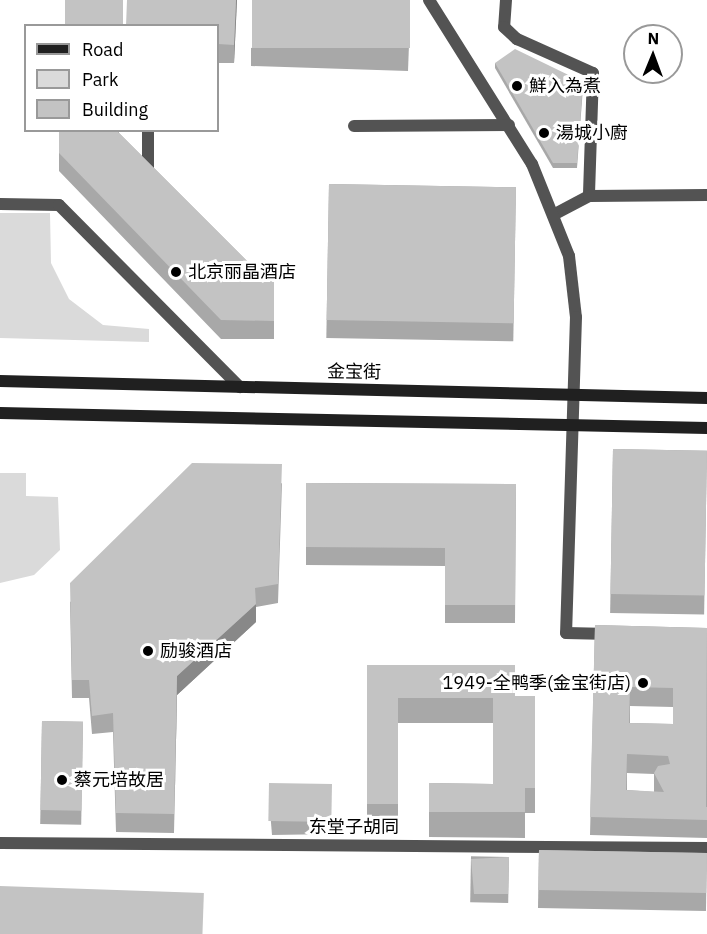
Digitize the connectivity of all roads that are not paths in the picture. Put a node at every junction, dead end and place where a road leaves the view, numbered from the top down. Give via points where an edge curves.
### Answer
1 (429, 0) edge
2 (506, 0) edge
3 (508, 125) junction
4 (354, 126) dead end
5 (148, 132) edge
6 (148, 169) edge
7 (707, 195) edge
8 (589, 196) junction
9 (0, 204) edge
10 (553, 215) junction
11 (0, 381) edge
12 (240, 387) junction
13 (574, 395) junction
14 (707, 398) edge
15 (0, 413) edge
16 (573, 425) junction
17 (707, 428) edge
18 (625, 634) edge
19 (0, 843) edge
20 (707, 848) edge

1 - 3 street
2 - 8 street via 504,27 517,39 593,73
3 - 4 street
3 - 10 street
5 - 6 street
7 - 8 street
8 - 10 street
9 - 12 street via 59,205
10 - 13 street via 574,285
11 - 12 main road, 金宝街
12 - 13 main road, 金宝街
13 - 14 main road, 金宝街
13 - 16 street
15 - 16 main road
16 - 17 main road
16 - 18 street via 566,633
19 - 20 street, 东堂子胡同

